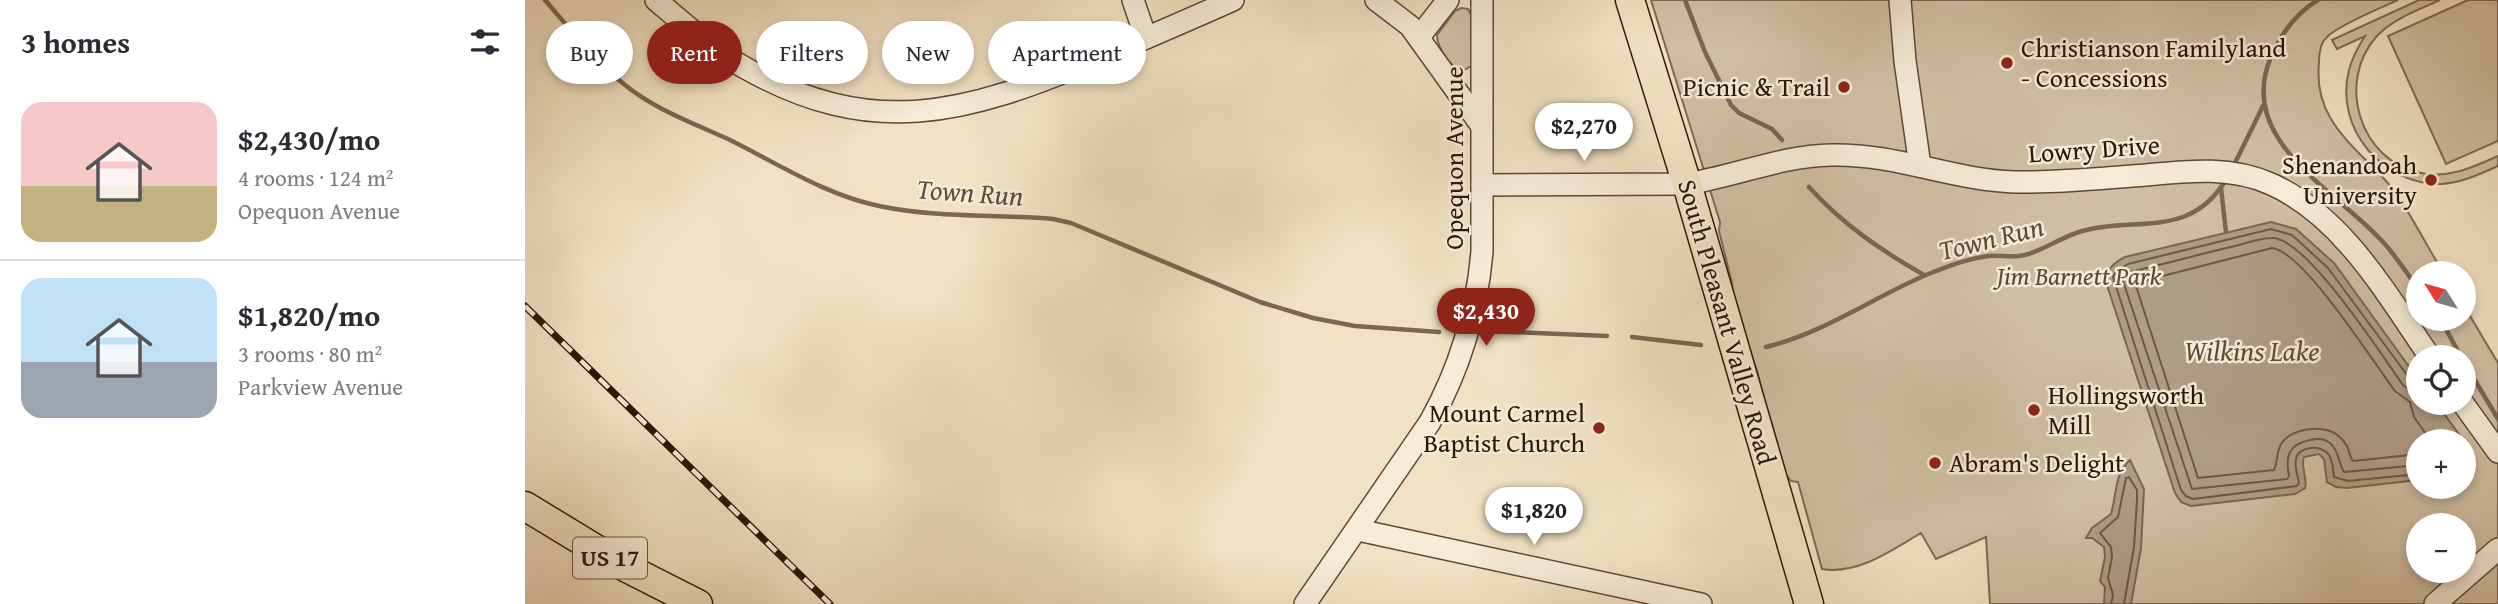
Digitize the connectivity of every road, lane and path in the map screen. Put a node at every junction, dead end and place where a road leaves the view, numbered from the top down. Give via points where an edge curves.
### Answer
1 (656, 0) edge
2 (1133, 0) edge
3 (1233, 0) edge
4 (1376, 0) edge
5 (1448, 0) edge
6 (1482, 0) edge
7 (1630, 0) edge
8 (1900, 0) edge
9 (1140, 21) edge
10 (1419, 37) junction
11 (1146, 38) edge
12 (1038, 84) edge
13 (1481, 125) junction
14 (1920, 166) junction
15 (1687, 184) junction
16 (1482, 185) junction
17 (2421, 345) edge
18 (2471, 415) edge
19 (2498, 452) edge
20 (525, 506) edge
21 (1357, 530) junction
22 (2498, 549) edge
23 (698, 604) edge
24 (1305, 604) edge
25 (1701, 604) edge
26 (1807, 604) edge
27 (2435, 604) edge

1 - 12 street via 739,64 771,81 836,104 899,113 955,108
2 - 9 street
3 - 11 street
4 - 10 street
5 - 10 street
6 - 13 street, Opequon Avenue
7 - 15 main road, South Pleasant Valley Road
8 - 14 street
10 - 13 street
13 - 16 street, Opequon Avenue
14 - 15 street, Lowry Drive via 1850,155 1803,157
14 - 17 street, Lowry Drive via 2011,182 2215,170 2256,178 2289,194 2326,222 2374,278
15 - 16 street, Lowry Drive
15 - 26 main road, South Pleasant Valley Road
16 - 21 street, Opequon Avenue via 1479,286 1462,355 1430,422
18 - 19 street
20 - 23 main road, US 17 via 627,568
21 - 24 street, Opequon Avenue
21 - 25 street
22 - 27 street

